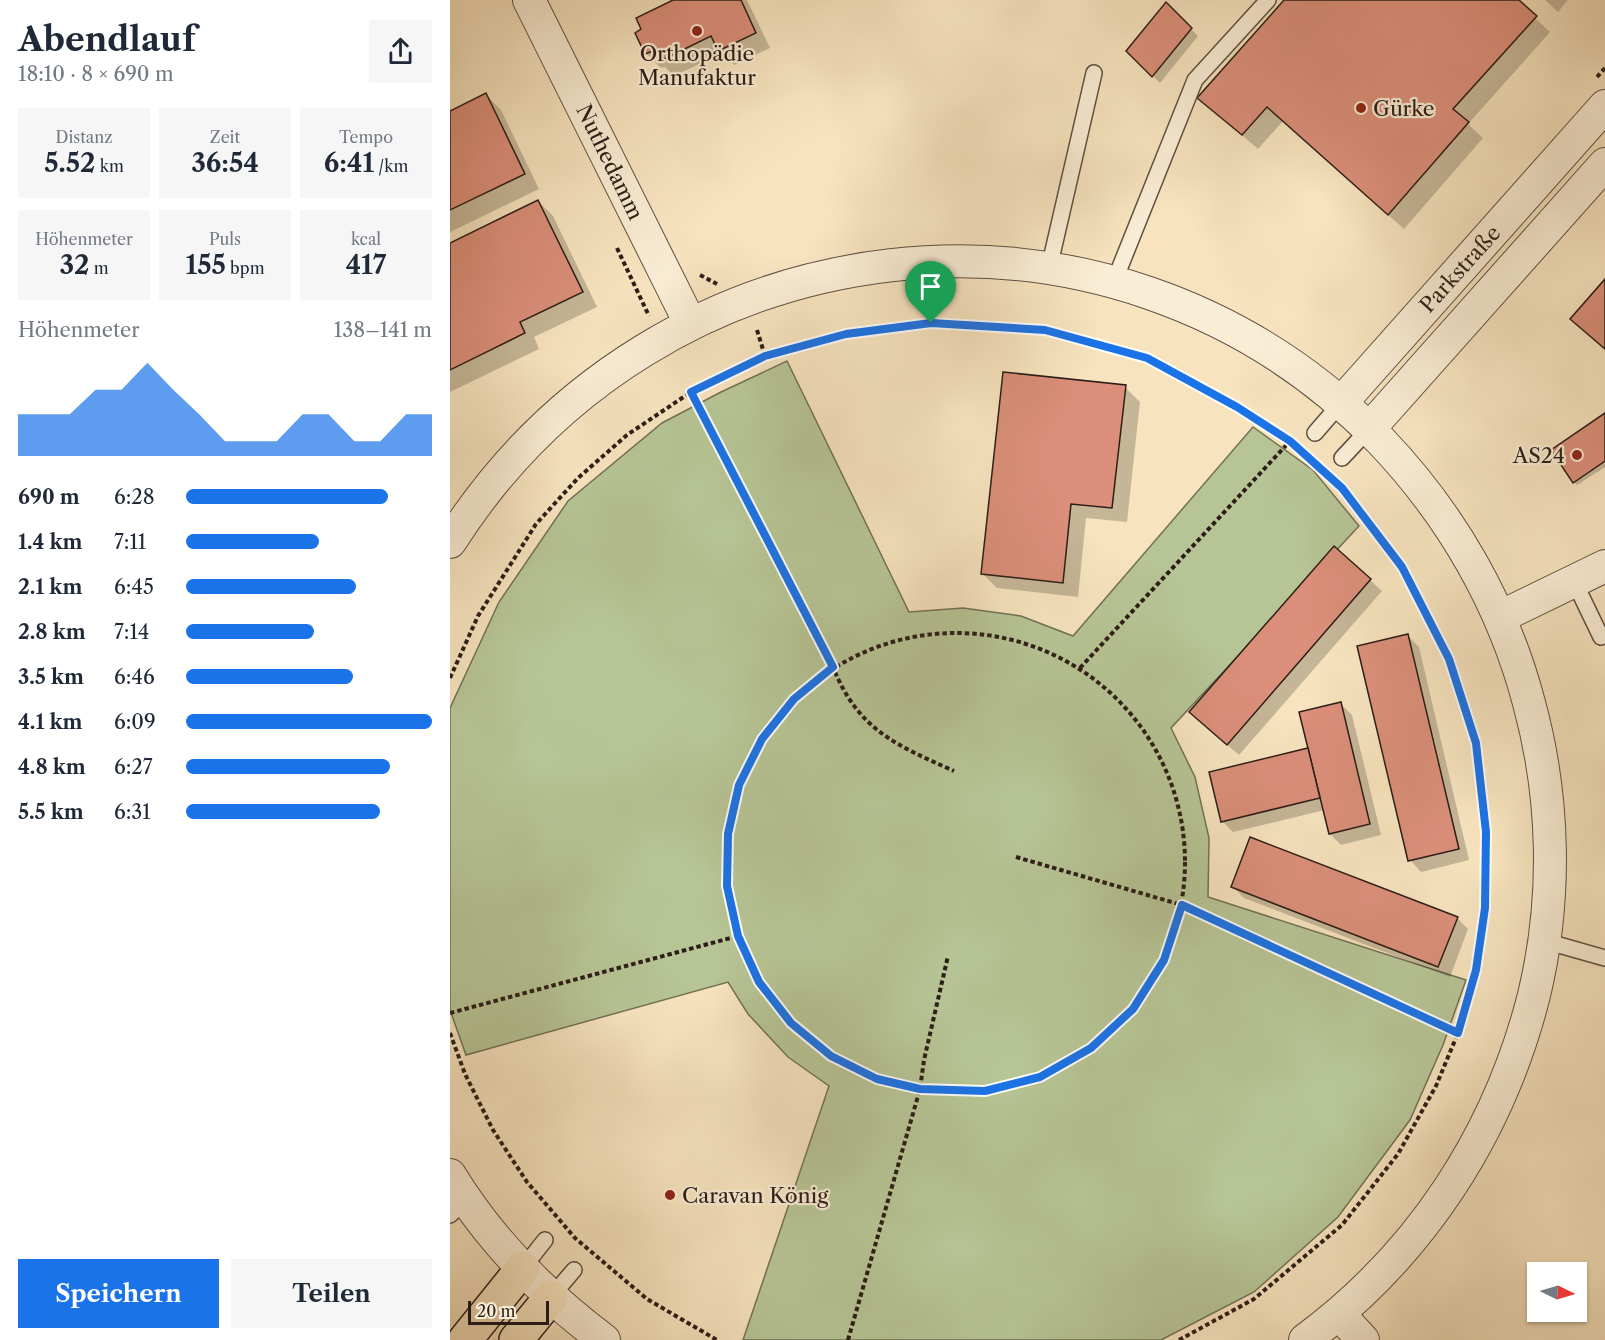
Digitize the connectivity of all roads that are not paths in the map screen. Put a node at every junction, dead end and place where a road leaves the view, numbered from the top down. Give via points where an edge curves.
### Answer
1 (529, 0) edge
2 (1268, 0) edge
3 (1094, 73) dead end
4 (1605, 106) edge
5 (1605, 164) edge
6 (1049, 268) junction
7 (1114, 282) junction
8 (684, 312) junction
9 (1341, 403) junction
10 (1369, 429) junction
11 (1315, 433) dead end
12 (1342, 458) dead end
13 (450, 542) edge
14 (1605, 566) edge
15 (1574, 581) junction
16 (1500, 617) junction
17 (1605, 634) edge
18 (1545, 941) junction
19 (1605, 958) edge
20 (455, 1196) edge
21 (545, 1240) dead end
22 (523, 1268) junction
23 (574, 1270) dead end
24 (551, 1297) junction
25 (1340, 1314) junction
26 (1310, 1339) edge
27 (465, 1340) edge
28 (516, 1340) edge
29 (604, 1340) edge
30 (1363, 1340) edge

1 - 8 street, Nuthedamm
2 - 7 lane via 1195,80
3 - 6 lane
4 - 9 street, Parkstraße
5 - 10 street, Parkstraße
6 - 7 street
6 - 8 street via 952,261 869,267
7 - 9 street via 1225,326 1268,350
8 - 13 street via 652,345 615,368 547,423 492,482
9 - 10 street
9 - 11 lane, Parkstraße
10 - 12 lane, Parkstraße
10 - 16 street via 1441,513
14 - 15 street
15 - 16 street
15 - 17 lane via 1601,637
16 - 18 street via 1524,684 1545,780 1550,843
18 - 19 lane
18 - 25 street via 1526,1026 1485,1129 1459,1176 1424,1226
20 - 22 street
21 - 22 lane
22 - 24 street
22 - 27 highway
23 - 24 lane
24 - 28 highway
24 - 29 street
25 - 26 street
25 - 30 street

